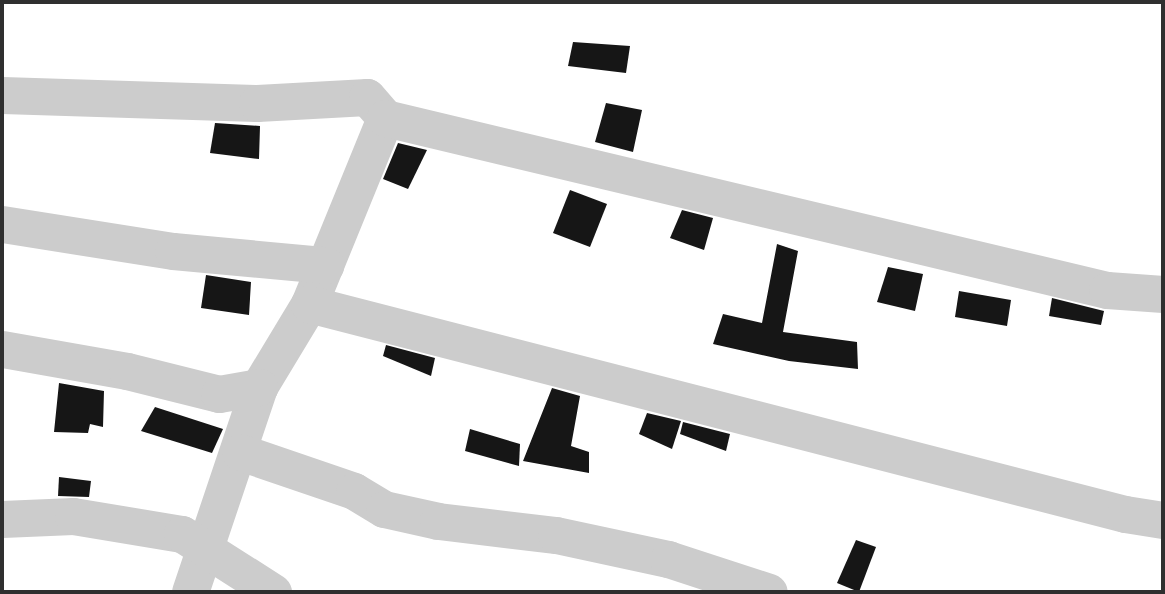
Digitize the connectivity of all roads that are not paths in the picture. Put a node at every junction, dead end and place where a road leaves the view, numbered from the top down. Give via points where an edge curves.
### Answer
1 (2, 96) edge
2 (385, 118) junction
3 (2, 224) edge
4 (326, 265) junction
5 (1163, 295) edge
6 (309, 304) junction
7 (2, 349) edge
8 (259, 387) junction
9 (240, 452) junction
10 (2, 519) edge
11 (1163, 520) edge
12 (202, 545) junction
13 (190, 592) edge
14 (273, 592) edge
15 (769, 592) edge

1 - 2 street via 257,103 367,97
2 - 4 street
2 - 5 street via 1107,290
3 - 4 street via 173,251
4 - 6 street
6 - 8 street
6 - 11 street
7 - 8 street via 219,394
8 - 9 street
9 - 12 street
9 - 15 street via 354,491 384,509 438,521 556,535 668,559
10 - 12 street via 73,516 181,534
12 - 13 street
12 - 14 street

